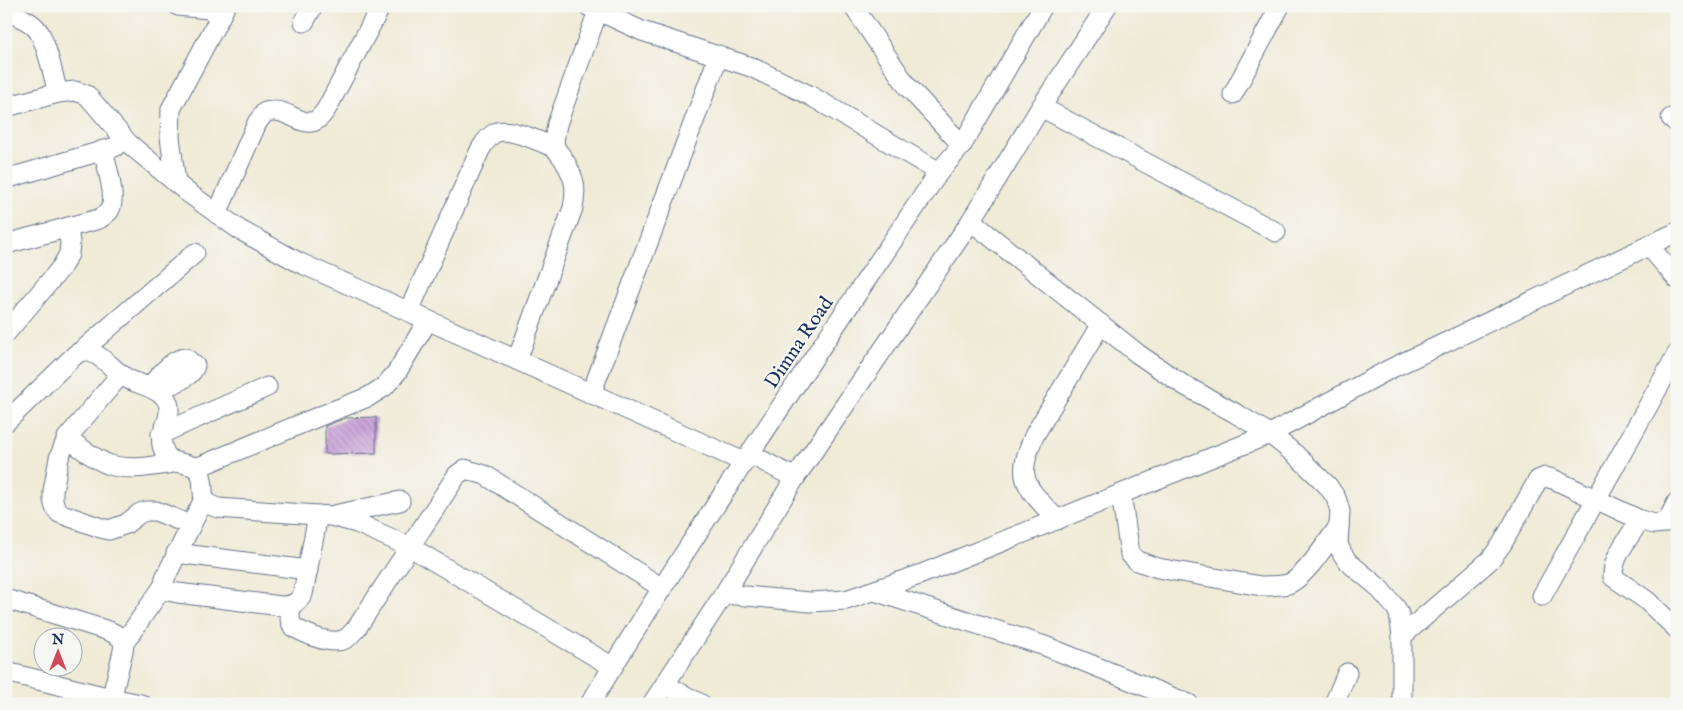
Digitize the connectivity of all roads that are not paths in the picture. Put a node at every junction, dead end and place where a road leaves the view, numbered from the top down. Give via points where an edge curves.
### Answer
1 (178, 6) edge
2 (381, 6) edge
3 (1043, 6) edge
4 (1107, 6) edge
5 (1280, 6) edge
6 (593, 9) edge
7 (860, 10) edge
8 (6, 12) edge
9 (222, 12) edge
10 (719, 55) junction
11 (58, 93) junction
12 (1234, 94) dead end
13 (6, 107) edge
14 (1041, 107) junction
15 (128, 143) junction
16 (962, 145) junction
17 (555, 148) junction
18 (103, 150) junction
19 (939, 172) junction
20 (6, 179) edge
21 (176, 183) junction
22 (217, 214) junction
23 (971, 221) junction
24 (68, 227) junction
25 (1276, 232) dead end
26 (1677, 232) edge
27 (6, 244) edge
28 (1649, 246) junction
29 (195, 253) dead end
30 (1677, 279) edge
31 (409, 311) junction
32 (428, 320) junction
33 (1101, 324) junction
34 (6, 334) edge
35 (83, 350) junction
36 (1677, 354) edge
37 (517, 360) junction
38 (122, 374) junction
39 (267, 387) dead end
40 (591, 394) junction
41 (6, 422) edge
42 (161, 434) junction
43 (1270, 434) junction
44 (67, 438) junction
45 (747, 458) junction
46 (173, 463) junction
47 (196, 468) junction
48 (795, 478) junction
49 (1121, 494) junction
50 (204, 499) junction
51 (1596, 500) junction
52 (400, 501) dead end
53 (1677, 502) edge
54 (324, 516) junction
55 (1057, 520) junction
56 (1640, 520) junction
57 (190, 525) junction
58 (1339, 526) junction
59 (410, 547) junction
60 (176, 553) junction
61 (308, 570) junction
62 (164, 585) junction
63 (662, 588) junction
64 (874, 591) junction
65 (724, 594) junction
66 (1542, 596) dead end
67 (6, 599) edge
68 (290, 606) junction
69 (1677, 629) edge
70 (1402, 636) junction
71 (124, 643) junction
72 (613, 667) junction
73 (6, 672) edge
74 (1348, 673) dead end
75 (665, 685) junction
76 (110, 701) edge
77 (141, 704) edge
78 (590, 704) edge
79 (652, 704) edge
80 (701, 704) edge
81 (1189, 704) edge
82 (1334, 704) edge
83 (1404, 704) edge

1 - 9 street
2 - 22 street via 319,119 310,122 284,112 265,112 257,123
3 - 16 street, Dimna Road
4 - 14 street
5 - 12 street
6 - 10 street via 657,36
6 - 17 street via 557,124
7 - 16 street via 908,86
8 - 11 street via 20,16 39,32
9 - 21 street via 171,109 170,137
10 - 19 street via 811,96
10 - 40 street
11 - 13 street
11 - 15 street via 75,91 87,95
14 - 23 street
14 - 25 street
15 - 18 street
15 - 21 street
16 - 19 street, Dimna Road
17 - 31 street via 507,132 496,132 487,139
17 - 37 street via 570,170 576,195
18 - 20 street
18 - 24 street via 111,188 109,211 99,219
19 - 45 street, Dimna Road
21 - 22 street
22 - 31 street via 298,262
23 - 33 street
23 - 48 street
24 - 27 street
24 - 34 street via 69,254 61,268
26 - 28 street
28 - 30 street
28 - 43 street via 1390,369
29 - 35 street
31 - 32 street
32 - 37 street
32 - 47 street via 397,372 368,397
33 - 43 street via 1175,379
33 - 55 street via 1035,434 1024,466 1025,482
35 - 38 street via 93,351
35 - 41 street
36 - 51 street
37 - 40 street
38 - 42 street via 153,389 167,401 170,408
38 - 44 street
39 - 42 street
40 - 45 street
42 - 46 street via 165,455
43 - 49 street
43 - 58 street via 1328,486 1340,511
44 - 46 street via 110,465 137,468
44 - 57 street via 59,458 53,491 59,513 109,530 126,524 147,510
45 - 48 street
45 - 63 street, Dimna Road
46 - 47 street
47 - 50 street via 201,474
48 - 65 street
49 - 55 street
49 - 58 street via 1130,554 1137,561 1158,568 1261,586 1289,583 1301,576
50 - 54 street via 218,508
50 - 57 street
51 - 56 street
51 - 66 street
51 - 70 street via 1545,477 1538,480 1490,560
52 - 54 street
53 - 56 street via 1664,524
54 - 59 street via 357,523
54 - 61 street
55 - 64 street
56 - 69 street via 1616,558 1613,577 1652,605
57 - 60 street
58 - 70 street via 1338,544 1342,553 1396,608
59 - 63 street via 457,475 465,469 485,475
59 - 68 street via 347,638 322,639 305,634 293,627
59 - 72 street
60 - 61 street
60 - 62 street
61 - 68 street via 303,594
62 - 68 street via 178,593
62 - 71 street
63 - 72 street, Dimna Road
64 - 65 street via 846,600 810,602
64 - 81 street via 1045,646
65 - 75 street
67 - 71 street via 109,631
70 - 83 street
71 - 76 street
72 - 78 street, Dimna Road
73 - 76 street
74 - 82 street
75 - 79 street
75 - 80 street
76 - 77 street

